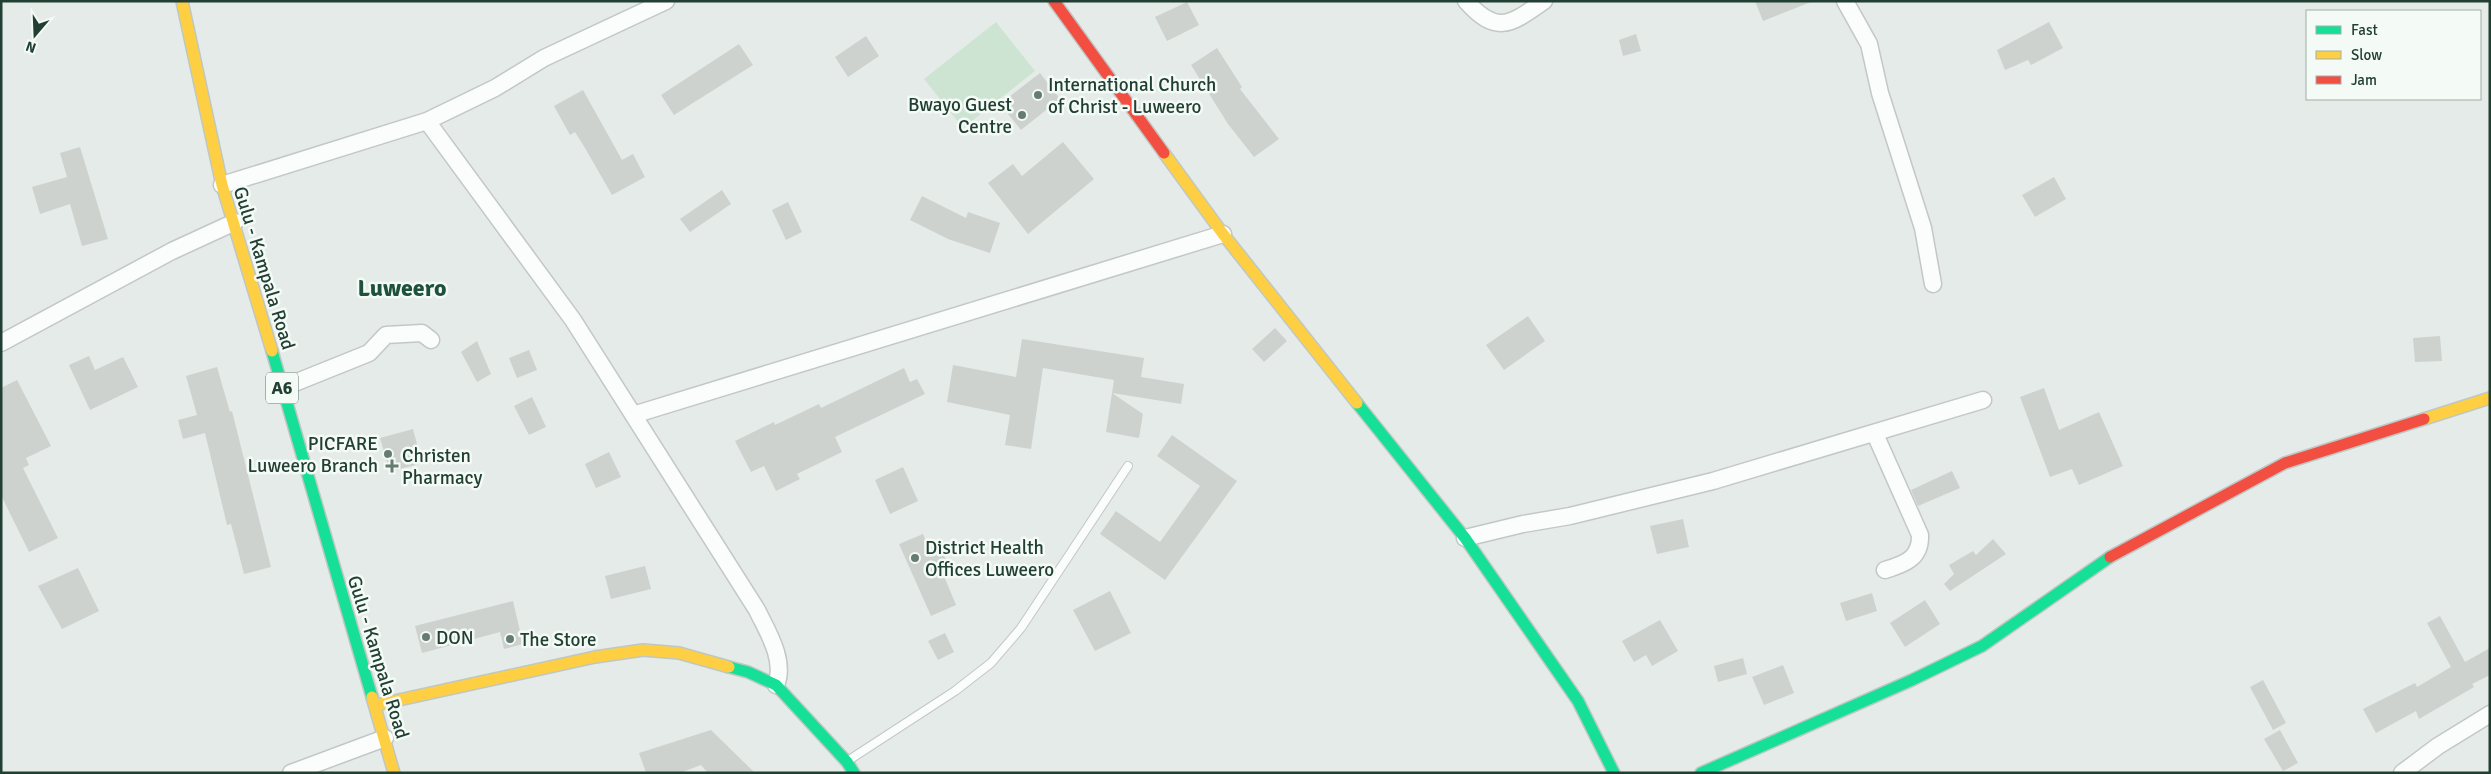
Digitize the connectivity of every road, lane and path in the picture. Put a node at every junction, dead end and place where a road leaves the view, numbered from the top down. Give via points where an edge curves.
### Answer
1 (182, 1) edge
2 (666, 1) edge
3 (1054, 1) edge
4 (1466, 1) edge
5 (1544, 1) edge
6 (1845, 1) edge
7 (427, 121) junction
8 (222, 185) junction
9 (235, 222) junction
10 (1224, 234) junction
11 (1933, 284) dead end
12 (431, 340) dead end
13 (1, 343) edge
14 (282, 388) junction
15 (2490, 398) edge
16 (1983, 400) dead end
17 (632, 415) junction
18 (1874, 434) junction
19 (1128, 466) dead end
20 (1466, 538) junction
21 (1885, 570) dead end
22 (776, 684) junction
23 (376, 705) junction
24 (2490, 714) edge
25 (385, 738) junction
26 (847, 762) junction
27 (291, 773) edge
28 (394, 773) edge
29 (854, 773) edge
30 (1614, 773) edge
31 (1701, 773) edge
32 (2402, 773) edge

1 - 8 street, Gulu - Kampala Road / A6
2 - 7 street via 544,58 495,88
3 - 10 street
4 - 5 street via 1486,20 1500,23 1514,22
6 - 11 street via 1869,44 1880,93 1922,228
7 - 8 street
7 - 17 street via 573,320
8 - 9 street, Gulu - Kampala Road / A6
9 - 13 street via 172,251
9 - 14 street, Gulu - Kampala Road / A6
10 - 17 street
10 - 20 street
12 - 14 street via 422,333 386,335 369,353
14 - 23 street, Gulu - Kampala Road / A6
15 - 31 street via 2285,464 2120,550 1982,646
16 - 18 street
17 - 22 street via 757,610 777,656
18 - 20 street via 1714,481
18 - 21 street via 1920,535 1916,554 1909,561
19 - 26 lane via 1021,628 992,663
20 - 30 street via 1578,701
22 - 23 street via 715,662 679,653 643,650 596,657
22 - 26 street
23 - 25 street, Gulu - Kampala Road / A6
24 - 32 street
25 - 27 street
25 - 28 street, Gulu - Kampala Road / A6
26 - 29 street

